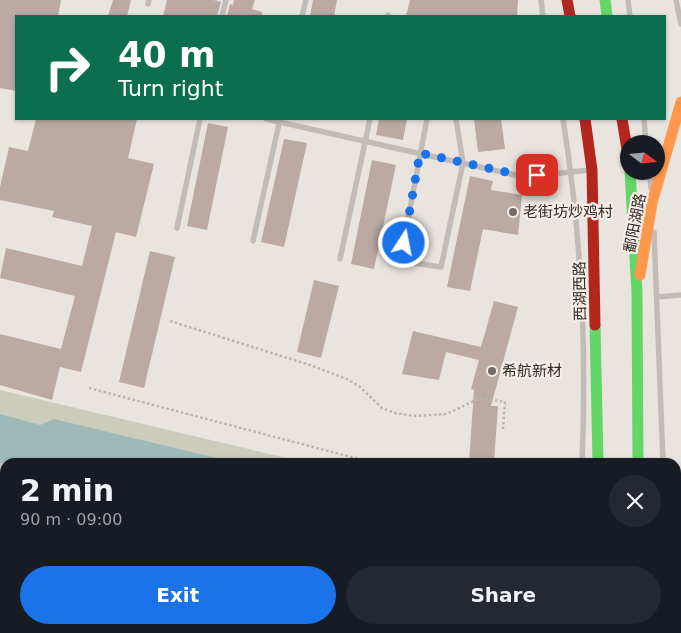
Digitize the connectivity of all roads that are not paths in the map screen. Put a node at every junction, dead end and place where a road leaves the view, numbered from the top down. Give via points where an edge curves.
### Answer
1 (226, 0) edge
2 (306, 0) edge
3 (541, 0) edge
4 (567, 0) edge
5 (605, 0) edge
6 (628, 0) edge
7 (676, 0) edge
8 (222, 15) edge
9 (302, 15) edge
10 (543, 15) edge
11 (570, 15) edge
12 (607, 15) edge
13 (630, 15) edge
14 (681, 24) edge
15 (681, 102) edge
16 (200, 120) edge
17 (280, 120) edge
18 (370, 120) edge
19 (427, 120) edge
20 (456, 120) edge
21 (563, 120) edge
22 (585, 120) edge
23 (622, 120) edge
24 (644, 120) edge
25 (625, 135) edge
26 (645, 135) edge
27 (676, 138) edge
28 (366, 141) junction
29 (420, 153) junction
30 (463, 163) junction
31 (592, 170) junction
32 (570, 172) junction
33 (631, 180) edge
34 (650, 180) edge
35 (652, 206) junction
36 (177, 228) dead end
37 (252, 241) dead end
38 (340, 259) dead end
39 (637, 292) junction
40 (681, 296) edge
41 (657, 297) junction
42 (582, 458) edge
43 (598, 458) edge
44 (638, 458) edge
45 (663, 458) edge

1 - 8 lane
2 - 9 lane
3 - 10 lane
4 - 11 main road
5 - 12 main road
6 - 13 lane
7 - 14 lane
15 - 27 main road, 鄱阳湖路
16 - 36 lane
17 - 28 lane
17 - 37 lane
18 - 28 lane
19 - 29 lane
20 - 30 lane
21 - 32 lane
22 - 31 main road, 西湖西路
23 - 25 main road
24 - 26 lane
27 - 35 main road, 鄱阳湖路
28 - 29 lane
28 - 38 lane
29 - 30 lane
29 - 30 lane via 400,261 441,267
30 - 32 lane via 524,176
31 - 32 lane
31 - 43 main road, 西湖西路
32 - 42 lane via 581,280
33 - 39 main road
34 - 35 lane
35 - 39 main road, 鄱阳湖路
35 - 41 lane
39 - 44 main road
40 - 41 lane
41 - 45 lane

